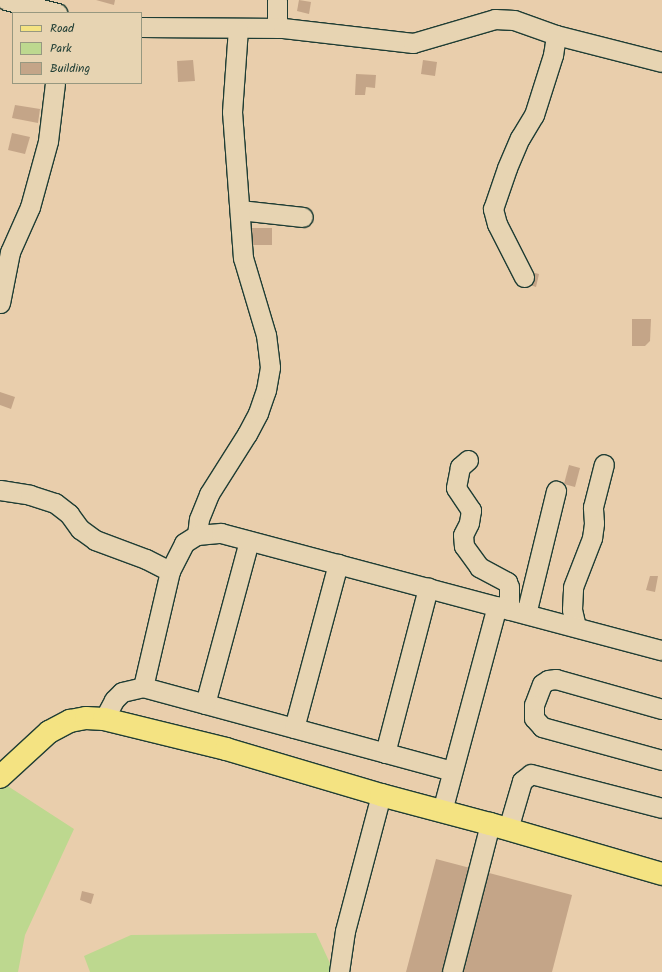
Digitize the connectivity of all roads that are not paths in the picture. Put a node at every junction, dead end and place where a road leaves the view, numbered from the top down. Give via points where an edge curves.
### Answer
1 (6, 0) edge
2 (277, 0) edge
3 (53, 12) edge
4 (142, 27) edge
5 (277, 28) junction
6 (238, 29) junction
7 (556, 35) junction
8 (662, 62) edge
9 (55, 84) edge
10 (240, 210) junction
11 (303, 217) dead end
12 (524, 277) dead end
13 (0, 303) edge
14 (468, 460) dead end
15 (604, 464) dead end
16 (0, 490) edge
17 (556, 491) dead end
18 (196, 535) junction
19 (249, 541) junction
20 (338, 564) junction
21 (170, 571) junction
22 (428, 588) junction
23 (511, 610) junction
24 (576, 628) junction
25 (662, 650) edge
26 (143, 687) junction
27 (205, 704) junction
28 (662, 709) edge
29 (104, 719) junction
30 (294, 728) junction
31 (385, 753) junction
32 (662, 760) edge
33 (452, 770) junction
34 (0, 777) edge
35 (381, 795) junction
36 (662, 808) edge
37 (442, 811) junction
38 (499, 826) junction
39 (662, 874) edge
40 (339, 972) edge
41 (452, 972) edge

1 - 3 street
2 - 5 street
4 - 6 street via 202,26
5 - 6 street
5 - 7 street via 413,43 495,19 514,20
6 - 10 street via 232,112 235,174
7 - 8 street
7 - 12 street via 553,55 534,115 520,138 493,209 496,224
9 - 13 street via 48,141 30,207 10,252
10 - 11 street
10 - 18 street via 242,258 266,335 270,367 258,413 209,494
14 - 23 street via 460,467 456,488 471,510 469,523 463,535 464,546 479,567 507,582
15 - 24 street via 594,507 592,538 573,587 572,609
16 - 21 street via 30,495 55,503 69,514 80,529 95,540
17 - 23 street
18 - 19 street via 222,533
18 - 21 street via 184,543
19 - 20 street
19 - 27 street
20 - 22 street
20 - 30 street
21 - 26 street
22 - 23 street
22 - 31 street
23 - 24 street
23 - 33 street
24 - 25 street
26 - 27 street
26 - 29 street via 122,692 114,700
27 - 30 street
28 - 32 street via 556,679 542,684 534,705 534,718 542,727
29 - 34 main road via 86,718 70,721 49,732
29 - 35 main road via 226,749
30 - 31 street
31 - 33 street
33 - 37 street
35 - 37 main road
35 - 40 street via 346,930
36 - 38 street via 531,774 522,781
37 - 38 main road
38 - 39 main road
38 - 41 street

